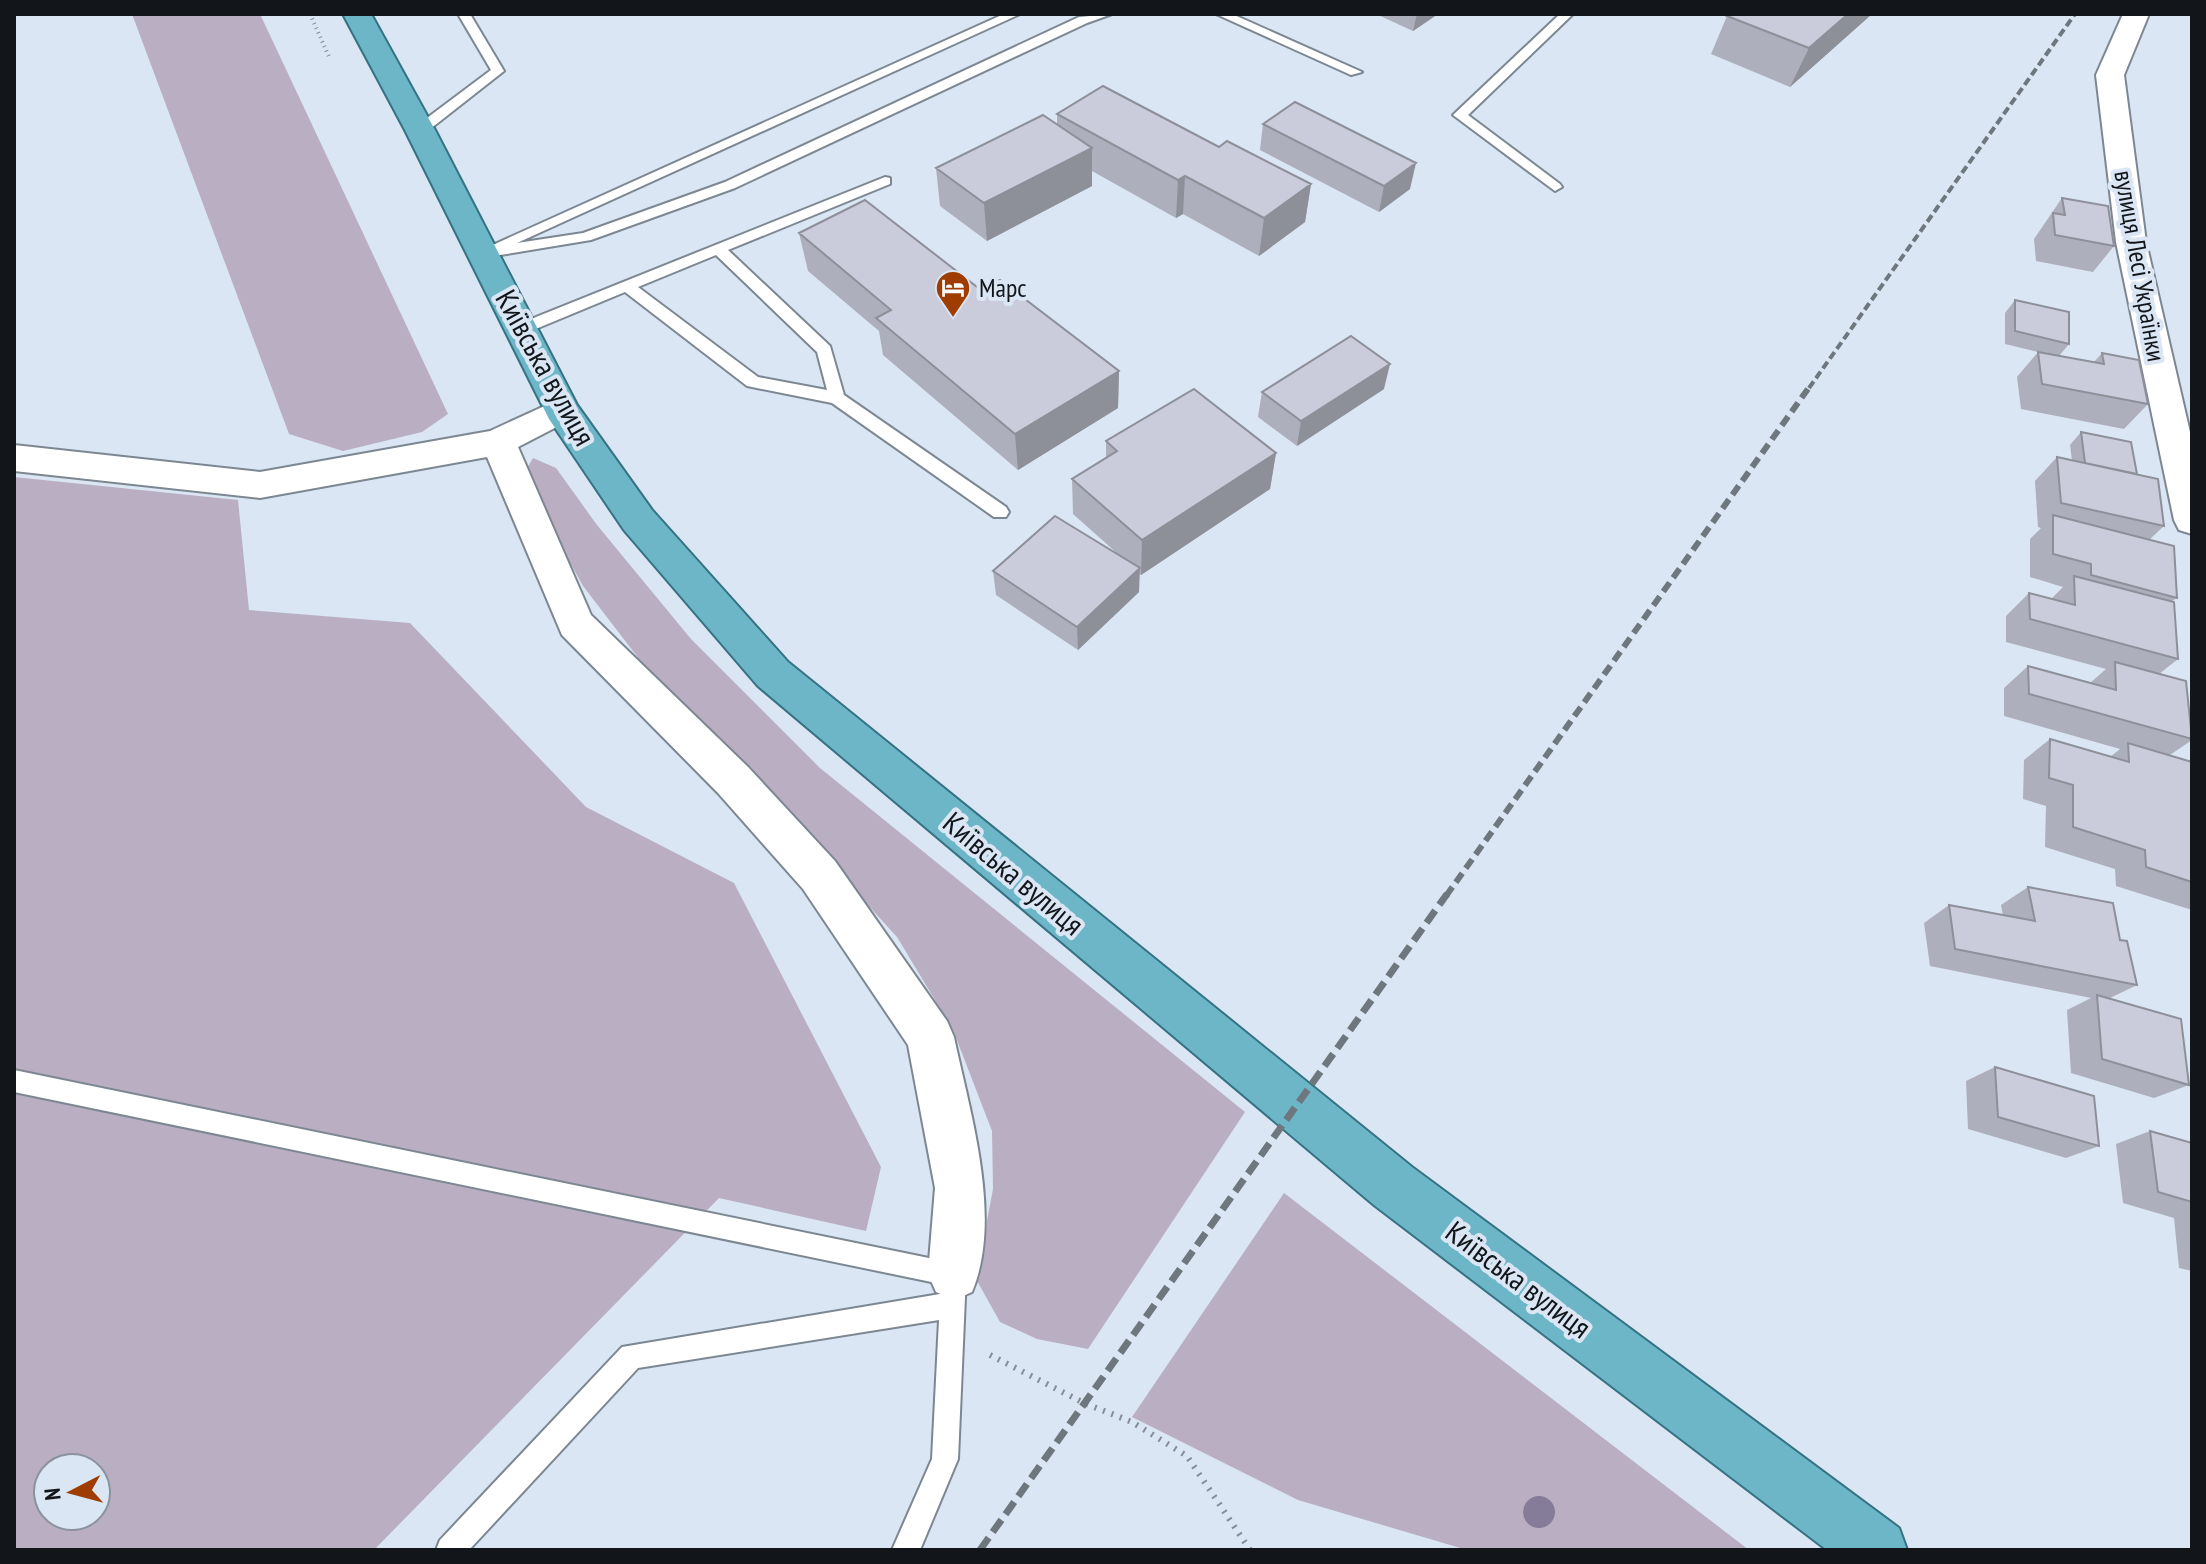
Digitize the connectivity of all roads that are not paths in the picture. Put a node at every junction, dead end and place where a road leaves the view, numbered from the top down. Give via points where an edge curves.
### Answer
1 (357, 14) edge
2 (464, 14) edge
3 (1014, 14) edge
4 (1106, 14) edge
5 (1222, 14) edge
6 (1567, 14) edge
7 (2136, 14) edge
8 (1356, 72) dead end
9 (420, 130) junction
10 (885, 181) dead end
11 (1555, 187) dead end
12 (718, 249) junction
13 (482, 253) junction
14 (628, 287) junction
15 (521, 329) junction
16 (837, 398) junction
17 (562, 410) junction
18 (498, 442) junction
19 (14, 458) edge
20 (1000, 512) dead end
21 (2192, 520) edge
22 (14, 1081) edge
23 (954, 1289) junction
24 (450, 1550) edge
25 (906, 1550) edge
26 (1877, 1550) edge

1 - 9 highway, Київська вулиця
2 - 9 lane via 498,71
3 - 13 lane
4 - 13 lane via 1083,20 730,185 586,237
5 - 8 lane
6 - 11 lane via 1460,115
7 - 21 street, вулиця Лесі Українки via 2110,75 2131,242
9 - 13 highway, Київська вулиця
10 - 12 lane
12 - 14 lane
12 - 16 lane via 824,350
13 - 15 highway, Київська вулиця
14 - 15 lane
14 - 16 lane via 753,382
15 - 17 highway, Київська вулиця
16 - 20 lane
17 - 18 street
17 - 26 highway, Київська вулиця via 638,520 773,674 1393,1186
18 - 19 street via 260,485
18 - 23 street via 576,624 733,780 819,875 930,1037 960,1188
22 - 23 lane
23 - 24 lane via 631,1356
23 - 25 lane via 945,1459

